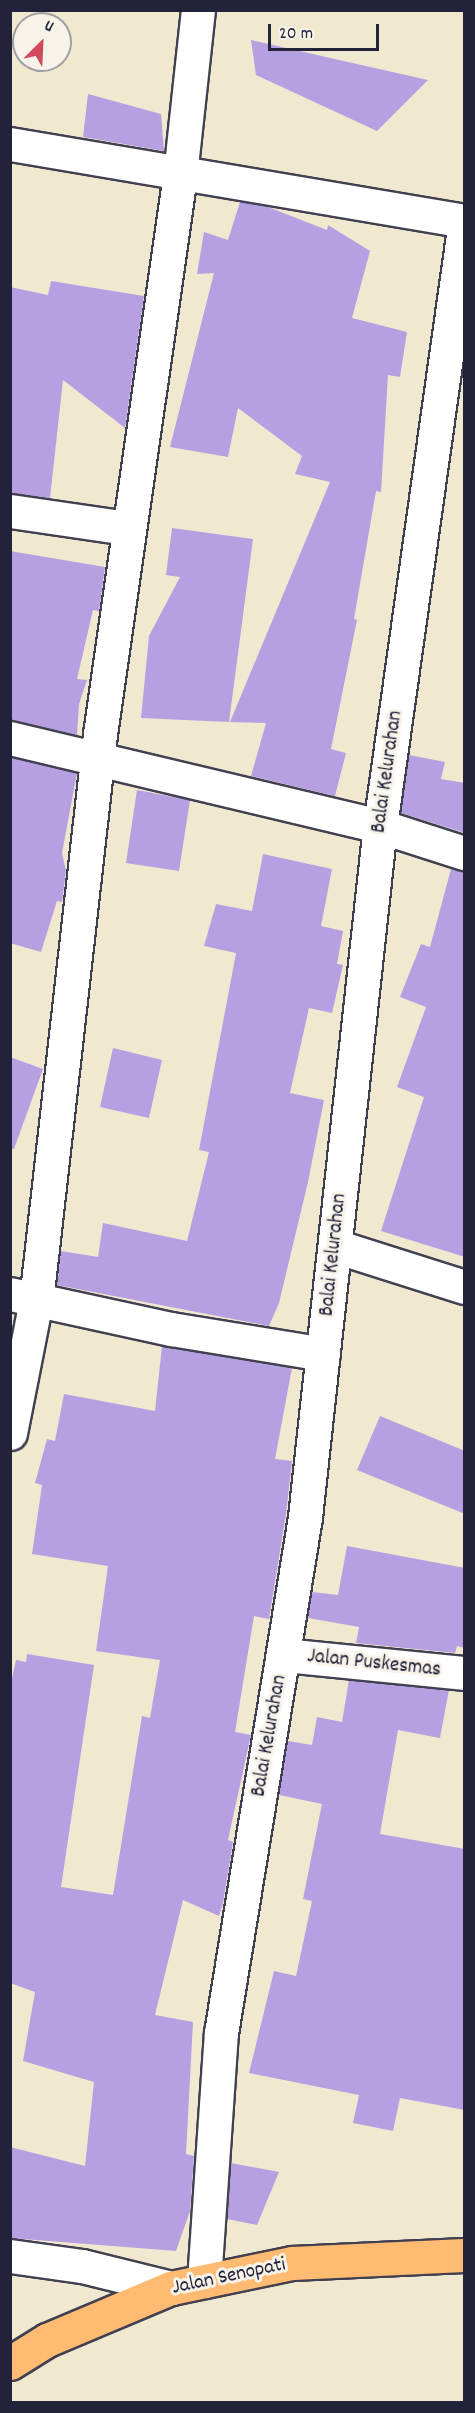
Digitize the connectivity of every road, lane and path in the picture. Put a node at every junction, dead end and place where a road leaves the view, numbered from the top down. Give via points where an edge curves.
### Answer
1 (198, 10) edge
2 (10, 144) edge
3 (180, 175) junction
4 (465, 221) edge
5 (465, 228) edge
6 (10, 511) edge
7 (127, 528) junction
8 (10, 738) edge
9 (98, 758) junction
10 (380, 826) junction
11 (465, 853) edge
12 (334, 1246) junction
13 (465, 1287) edge
14 (23, 1298) edge
15 (323, 1354) junction
16 (10, 1433) edge
17 (284, 1654) junction
18 (465, 1673) edge
19 (465, 2255) edge
20 (10, 2256) edge
21 (204, 2281) junction
22 (171, 2288) junction
23 (10, 2363) edge

1 - 3 street
2 - 3 street
3 - 4 street
3 - 7 street
5 - 10 street, Balai Kelurahan
6 - 7 street
7 - 9 street
8 - 9 street
9 - 10 street
9 - 14 street
10 - 11 street
10 - 12 street, Balai Kelurahan
12 - 13 street
12 - 15 street, Balai Kelurahan
14 - 15 street via 171,1329
14 - 16 street
15 - 17 street, Balai Kelurahan via 305,1517
17 - 18 street, Jalan Puskesmas
17 - 21 street, Balai Kelurahan via 221,2033
19 - 21 main road, Jalan Senopati via 292,2263
20 - 22 street via 82,2266
21 - 22 main road, Jalan Senopati
22 - 23 main road, Jalan Senopati via 47,2340

